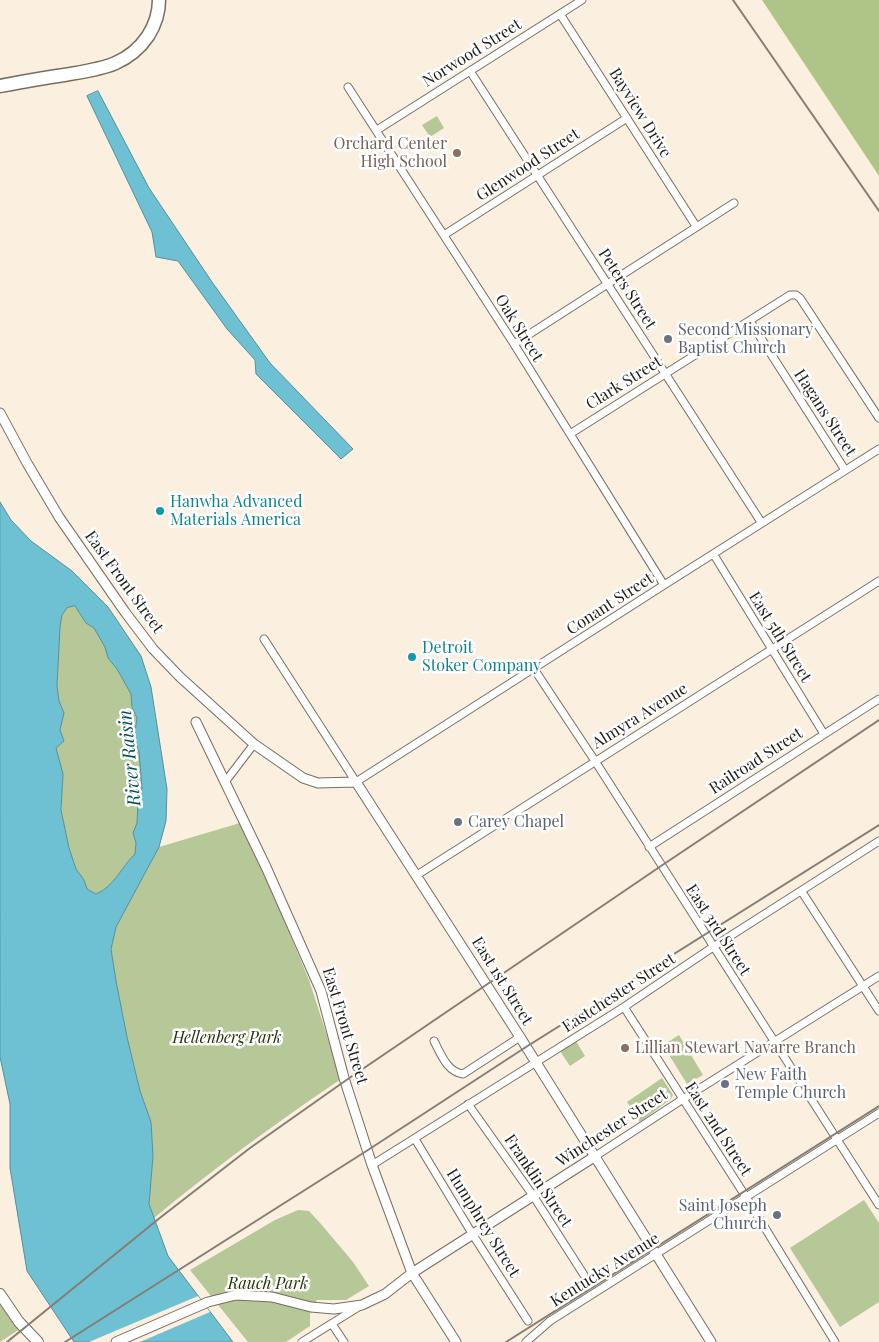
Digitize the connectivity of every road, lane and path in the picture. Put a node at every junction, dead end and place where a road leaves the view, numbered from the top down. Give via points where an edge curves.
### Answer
1 (159, 0) edge
2 (582, 0) edge
3 (560, 14) junction
4 (470, 71) junction
5 (0, 86) edge
6 (348, 87) dead end
7 (627, 118) junction
8 (377, 130) junction
9 (537, 175) junction
10 (734, 203) dead end
11 (696, 226) junction
12 (444, 236) junction
13 (606, 283) junction
14 (750, 321) junction
15 (514, 344) junction
16 (665, 374) junction
17 (0, 413) edge
18 (879, 418) edge
19 (570, 434) junction
20 (879, 449) edge
21 (845, 470) junction
22 (761, 522) junction
23 (714, 555) junction
24 (879, 581) edge
25 (664, 585) junction
26 (264, 639) dead end
27 (771, 649) junction
28 (534, 670) junction
29 (879, 699) edge
30 (196, 722) dead end
31 (824, 734) junction
32 (254, 744) junction
33 (595, 761) junction
34 (225, 782) junction
35 (356, 782) junction
36 (879, 841) edge
37 (649, 847) junction
38 (417, 875) junction
39 (802, 892) junction
40 (713, 947) junction
41 (879, 976) edge
42 (863, 987) junction
43 (624, 1007) junction
44 (879, 1011) edge
45 (520, 1037) junction
46 (434, 1041) dead end
47 (774, 1041) junction
48 (536, 1062) junction
49 (683, 1099) junction
50 (468, 1104) junction
51 (879, 1113) edge
52 (415, 1139) junction
53 (836, 1140) junction
54 (594, 1157) junction
55 (372, 1165) junction
56 (534, 1197) junction
57 (746, 1197) junction
58 (879, 1205) edge
59 (473, 1235) junction
60 (656, 1255) junction
61 (412, 1272) junction
62 (584, 1275) dead end
63 (0, 1294) edge
64 (362, 1305) junction
65 (528, 1321) dead end
66 (332, 1324) junction
67 (38, 1342) edge
68 (116, 1342) edge
69 (302, 1342) edge
70 (344, 1342) edge
71 (456, 1342) edge
72 (526, 1342) edge
73 (711, 1342) edge
74 (835, 1342) edge

1 - 5 highway via 153,28 132,54 118,62
2 - 3 street, Norwood Street
3 - 4 street, Norwood Street
3 - 7 street, Bayview Drive
4 - 8 street, Norwood Street
4 - 9 street, Peters Street
6 - 8 street, Oak Street
7 - 9 street, Glenwood Street
7 - 11 street, Bayview Drive
8 - 12 street, Oak Street
9 - 12 street, Glenwood Street
9 - 13 street, Peters Street
10 - 11 street
11 - 13 street
12 - 15 street, Oak Street
13 - 15 street
13 - 16 street, Peters Street
14 - 16 street, Clark Street
14 - 18 street, Clark Street via 790,295 800,298
14 - 21 street, Hagans Street
15 - 19 street, Oak Street
16 - 19 street, Clark Street
16 - 22 street, Peters Street
17 - 32 street, East Front Street via 59,517 125,612 180,678
19 - 25 street, Oak Street
20 - 21 street, Conant Street
21 - 22 street, Conant Street
22 - 23 street, Conant Street
23 - 25 street, Conant Street
23 - 27 street, East 5th Street
24 - 27 street, Almyra Avenue
25 - 28 street, Conant Street
26 - 35 street, East 1st Street
27 - 31 street, East 5th Street
27 - 33 street, Almyra Avenue
28 - 33 street, East 3rd Street
28 - 35 street, Conant Street
29 - 31 street, Railroad Street
30 - 34 street, East Front Street
31 - 37 street, Railroad Street
32 - 34 street
32 - 35 street, East Front Street via 303,778 318,783
33 - 37 street, East 3rd Street
33 - 38 street, Almyra Avenue
34 - 55 street, East Front Street via 321,991
35 - 38 street, East 1st Street
36 - 39 street, Eastchester Street
37 - 40 street, East 3rd Street
38 - 45 street, East 1st Street
39 - 40 street, Eastchester Street
39 - 42 street
40 - 43 street, Eastchester Street
40 - 47 street, East 3rd Street
41 - 42 street, Winchester Street
42 - 44 street
42 - 47 street, Winchester Street
43 - 48 street, Eastchester Street
43 - 49 street, East 2nd Street
45 - 46 street via 464,1074 450,1069
45 - 48 street, East 1st Street
47 - 49 street, Winchester Street
47 - 53 street, East 3rd Street
48 - 50 street, Eastchester Street
48 - 54 street, East 1st Street
49 - 54 street, Winchester Street
49 - 57 street, East 2nd Street
50 - 52 street, Eastchester Street
50 - 56 street, Franklin Street
51 - 53 street, Kentucky Avenue
52 - 55 street, Eastchester Street
52 - 59 street, Humphrey Street
53 - 57 street, Kentucky Avenue
53 - 58 street, East 3rd Street
54 - 56 street, Winchester Street
54 - 60 street, East 1st Street
55 - 61 street, East Front Street
56 - 59 street, Winchester Street
56 - 62 street, Franklin Street
57 - 60 street, Kentucky Avenue
57 - 74 street, East 2nd Street
59 - 61 street, Winchester Street
59 - 65 street, Humphrey Street
60 - 72 street, Kentucky Avenue via 550,1321
60 - 73 street, East 1st Street
61 - 64 street, Winchester Street via 385,1294
61 - 71 street, East Front Street
63 - 67 main road
64 - 66 street, Winchester Street
64 - 68 street, Winchester Street via 311,1308 272,1297 236,1295 208,1302
66 - 69 street, Winchester Street
66 - 70 street

